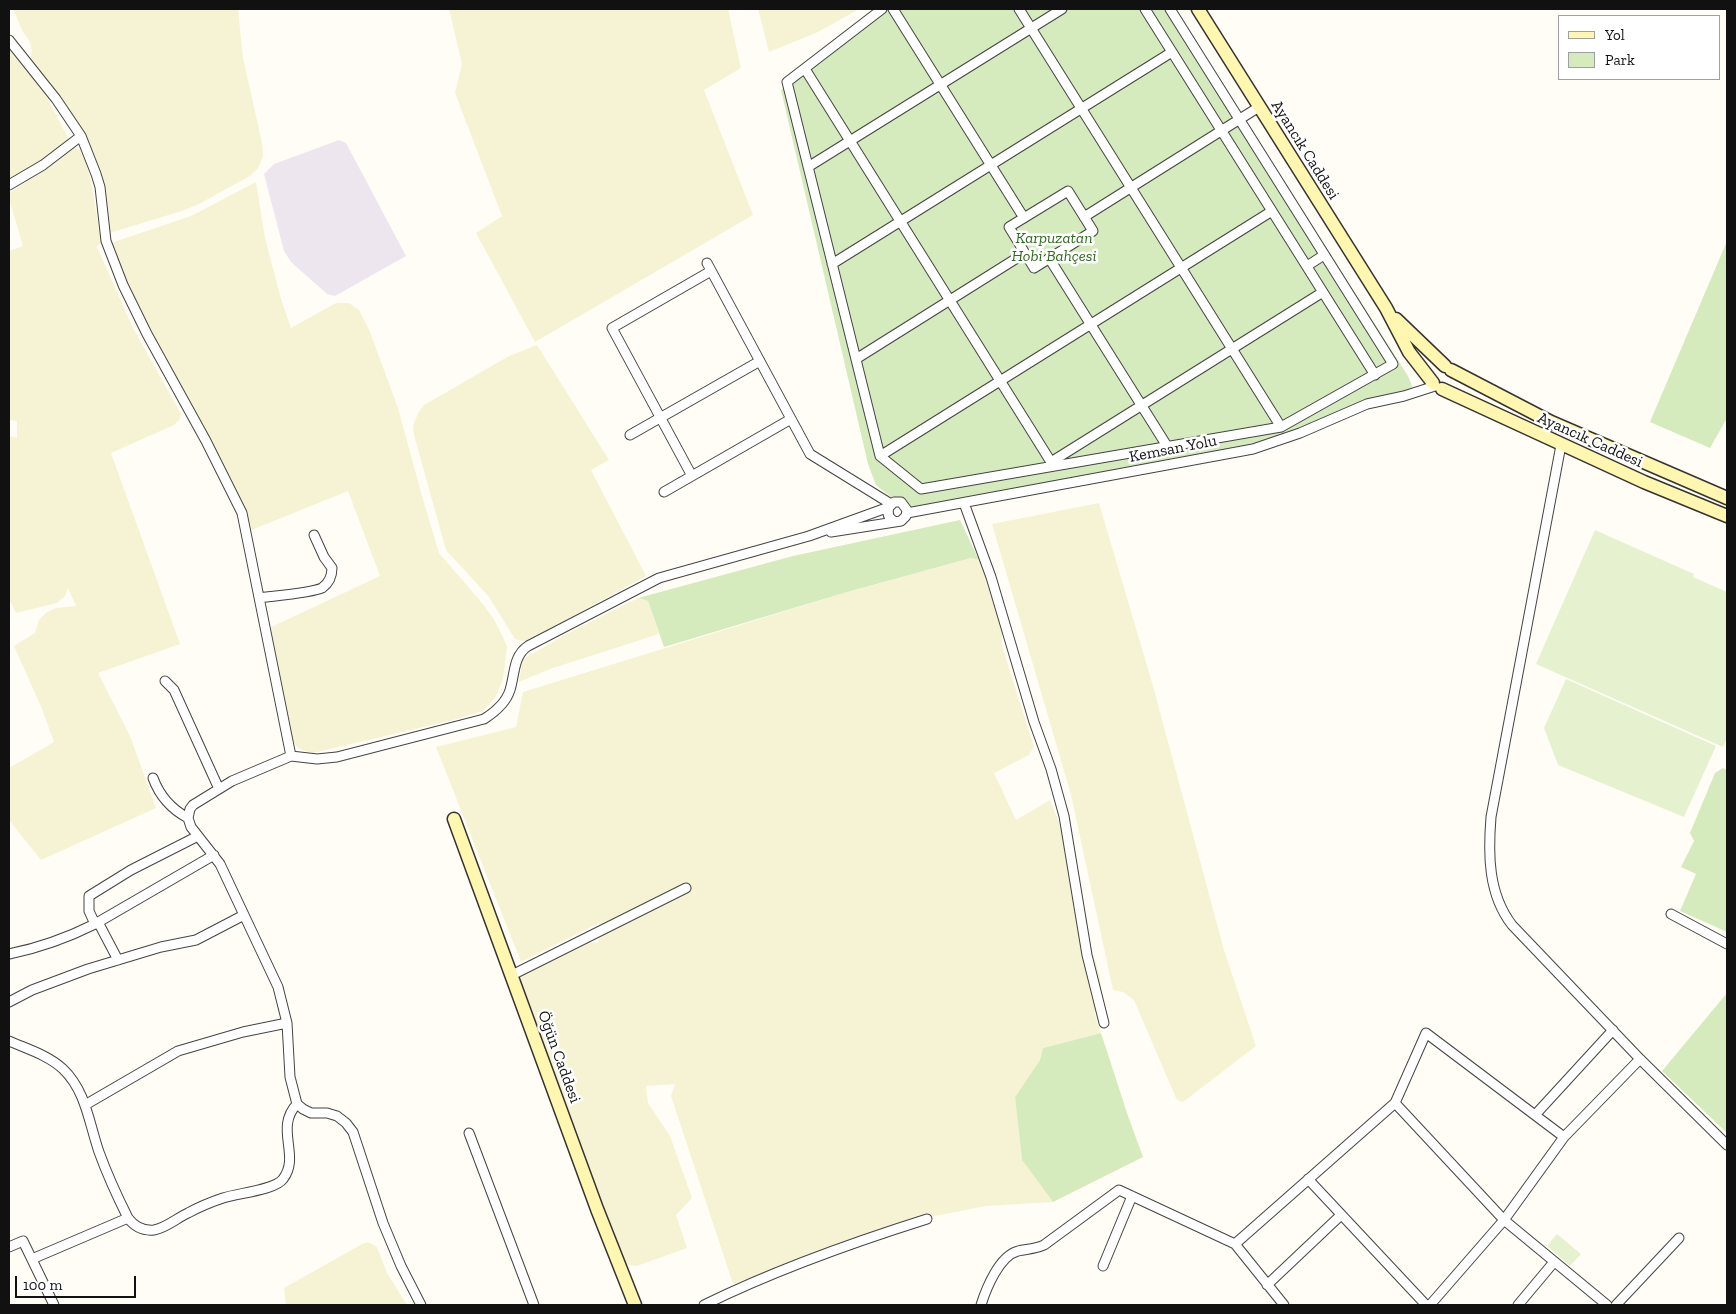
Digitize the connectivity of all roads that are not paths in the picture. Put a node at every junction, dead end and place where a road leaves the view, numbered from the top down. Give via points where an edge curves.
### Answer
1 (882, 9) edge
2 (893, 9) edge
3 (1019, 9) edge
4 (1062, 9) edge
5 (1146, 9) edge
6 (1170, 9) edge
7 (1198, 9) edge
8 (1031, 28) junction
9 (9, 40) edge
10 (1172, 52) junction
11 (804, 69) junction
12 (940, 85) junction
13 (1259, 107) junction
14 (1082, 109) junction
15 (1240, 120) junction
16 (1222, 131) junction
17 (81, 136) junction
18 (850, 141) junction
19 (991, 165) junction
20 (808, 167) junction
21 (9, 185) edge
22 (1131, 188) junction
23 (1272, 211) junction
24 (1084, 217) junction
25 (1024, 218) junction
26 (900, 222) junction
27 (1026, 253) junction
28 (1324, 254) junction
29 (1049, 258) junction
30 (832, 264) junction
31 (1306, 266) junction
32 (1182, 268) junction
33 (1323, 292) junction
34 (950, 301) junction
35 (1386, 308) junction
36 (1091, 324) junction
37 (1232, 348) junction
38 (856, 359) junction
39 (760, 361) junction
40 (1448, 368) junction
41 (1375, 375) junction
42 (1000, 381) junction
43 (1437, 386) junction
44 (1142, 405) junction
45 (661, 418) junction
46 (792, 419) junction
47 (1281, 427) junction
48 (630, 436) dead end
49 (1560, 445) junction
50 (1168, 446) junction
51 (880, 456) junction
52 (1051, 464) junction
53 (692, 476) junction
54 (664, 492) dead end
55 (1727, 498) edge
56 (964, 503) junction
57 (890, 505) junction
58 (908, 513) junction
59 (1727, 513) edge
60 (894, 521) junction
61 (314, 535) dead end
62 (809, 536) junction
63 (259, 598) junction
64 (165, 681) dead end
65 (291, 756) junction
66 (153, 778) dead end
67 (219, 789) junction
68 (188, 818) junction
69 (454, 819) dead end
70 (198, 836) junction
71 (214, 855) junction
72 (686, 888) dead end
73 (1671, 914) dead end
74 (244, 915) junction
75 (97, 923) junction
76 (1727, 944) edge
77 (9, 954) edge
78 (118, 960) junction
79 (512, 975) junction
80 (9, 1002) edge
81 (287, 1023) junction
82 (1104, 1023) dead end
83 (1613, 1030) junction
84 (9, 1041) edge
85 (1640, 1059) junction
86 (1395, 1103) junction
87 (297, 1104) junction
88 (85, 1106) junction
89 (1535, 1115) junction
90 (469, 1133) dead end
91 (1564, 1137) junction
92 (1727, 1145) edge
93 (1308, 1179) junction
94 (1132, 1196) junction
95 (1341, 1215) junction
96 (128, 1218) junction
97 (927, 1219) dead end
98 (1504, 1220) junction
99 (1679, 1238) dead end
100 (1234, 1244) junction
101 (9, 1247) edge
102 (32, 1259) junction
103 (1554, 1262) junction
104 (1103, 1266) dead end
105 (1266, 1285) junction
106 (54, 1305) edge
107 (421, 1305) edge
108 (534, 1305) edge
109 (635, 1305) edge
110 (704, 1305) edge
111 (981, 1305) edge
112 (1284, 1305) edge
113 (1426, 1305) edge
114 (1430, 1305) edge
115 (1518, 1305) edge
116 (1608, 1305) edge
117 (1616, 1305) edge

1 - 11 street
2 - 12 street
3 - 8 street
4 - 8 street
5 - 10 street
6 - 15 street
7 - 13 street, Ayancık Caddesi
8 - 12 street
8 - 14 street
9 - 17 street
10 - 14 street
10 - 16 street
11 - 18 street
11 - 20 street via 787,82
12 - 18 street
12 - 19 street
13 - 15 street
13 - 35 street, Ayancık Caddesi
14 - 19 street
14 - 22 street
15 - 16 street
15 - 28 street
16 - 22 street
16 - 23 street
17 - 21 street via 43,165
17 - 63 street via 100,187 106,240 123,285 242,513
18 - 20 street
18 - 26 street
19 - 25 street
19 - 26 street
20 - 30 street
22 - 24 street
22 - 32 street
23 - 31 street
23 - 32 street
24 - 25 street via 1068,191
24 - 29 street via 1093,231
25 - 27 street via 1009,227
26 - 30 street
26 - 34 street
27 - 29 street via 1034,268
27 - 34 street
28 - 31 street
28 - 41 street via 1393,364
29 - 36 street
30 - 38 street
31 - 33 street
32 - 36 street
32 - 37 street
33 - 37 street
33 - 41 street
34 - 38 street
34 - 42 street
35 - 40 street, Ayancık Caddesi
35 - 43 street, Ayancık Caddesi via 1409,352
36 - 42 street
36 - 44 street
37 - 44 street
37 - 47 street
38 - 51 street
39 - 45 street
39 - 45 street via 709,267 612,328
39 - 46 street
40 - 43 street via 1435,370 1432,376
40 - 43 street via 1454,376 1453,383 1449,388
40 - 55 street, Ayancık Caddesi via 1551,422
41 - 47 street
42 - 51 street
42 - 52 street
43 - 49 street, Ayancık Caddesi
43 - 56 street, Kemsan Yolu via 1367,404 1253,449
44 - 50 street
44 - 52 street
45 - 48 street
45 - 53 street
46 - 53 street
46 - 57 street via 810,454
47 - 50 street
49 - 59 street, Ayancık Caddesi via 1644,482
49 - 83 street via 1491,816 1490,861 1496,894 1506,918
50 - 52 street
51 - 52 street via 921,489
53 - 54 street
56 - 58 street, Kemsan Yolu
56 - 82 street via 991,577 1058,792 1069,839 1086,955
57 - 58 street via 904,504
57 - 60 street via 888,514
57 - 62 street
58 - 60 street via 904,519
60 - 62 street
61 - 63 street via 332,568 332,576 326,585
62 - 65 street via 659,578 528,646 518,658 508,696 484,719 337,757
63 - 65 street
64 - 67 street via 174,690
65 - 67 street
66 - 68 street via 169,805
67 - 68 street via 193,805
68 - 70 street
69 - 79 street, Öğün Caddesi
70 - 71 street
70 - 75 street via 131,870 89,896 88,911
71 - 74 street
71 - 75 street
72 - 79 street
73 - 76 street
74 - 78 street via 196,940 161,946
74 - 81 street via 276,982
75 - 77 street via 59,940
75 - 78 street
78 - 80 street via 32,990
79 - 109 street, Öğün Caddesi
81 - 87 street via 290,1077
81 - 88 street via 178,1051
83 - 85 street
83 - 89 street
84 - 88 street via 61,1068 78,1087
85 - 91 street
85 - 92 street
86 - 89 street via 1426,1033
86 - 93 street
86 - 98 street
87 - 96 street via 286,1126 290,1164 278,1184 209,1203 154,1230 140,1228
87 - 107 street via 311,1113 337,1116 353,1132 383,1223
88 - 96 street via 106,1170
89 - 91 street
90 - 108 street
91 - 98 street
93 - 95 street
93 - 100 street
94 - 100 street
94 - 104 street
94 - 111 street via 1119,1190 1044,1245 1008,1256 991,1280
95 - 105 street
95 - 113 street
96 - 102 street
97 - 110 street via 858,1241
98 - 103 street
98 - 114 street
99 - 117 street
100 - 105 street
101 - 102 street via 23,1240
102 - 106 street
103 - 115 street
103 - 116 street
105 - 112 street

